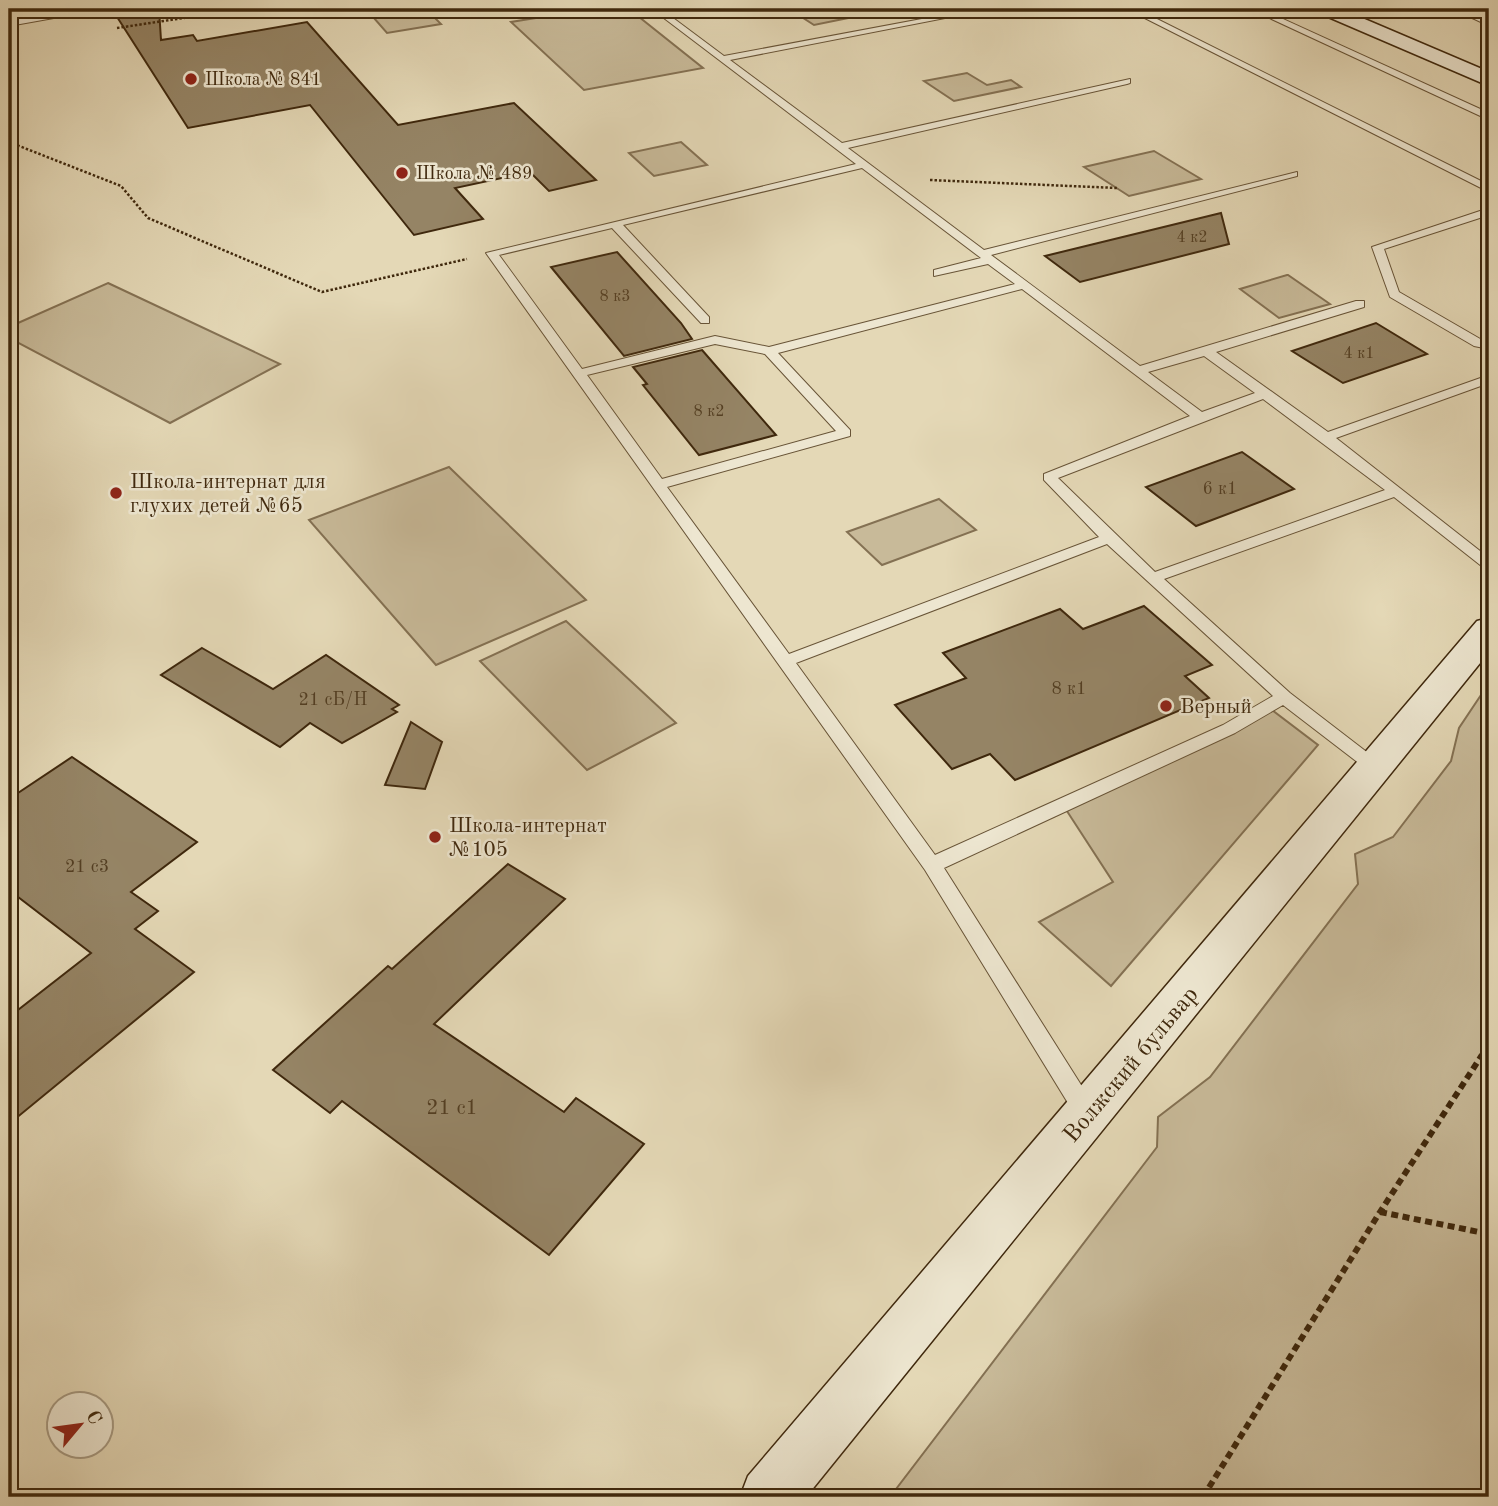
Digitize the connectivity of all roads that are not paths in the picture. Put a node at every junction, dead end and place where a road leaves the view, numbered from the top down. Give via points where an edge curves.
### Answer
1 (100, 9) edge
2 (656, 9) edge
3 (988, 9) edge
4 (1132, 9) edge
5 (1254, 9) edge
6 (1326, 9) edge
7 (1457, 9) edge
8 (1486, 21) dead end
9 (9, 23) edge
10 (722, 58) junction
11 (1489, 80) edge
12 (1127, 82) dead end
13 (1489, 117) edge
14 (839, 147) junction
15 (863, 166) junction
16 (1293, 174) dead end
17 (1489, 189) edge
18 (1489, 211) edge
19 (615, 224) junction
20 (985, 257) junction
21 (938, 273) dead end
22 (1023, 285) junction
23 (1360, 304) dead end
24 (705, 320) dead end
25 (1486, 342) edge
26 (769, 351) junction
27 (1206, 351) junction
28 (1138, 371) junction
29 (577, 374) junction
30 (1489, 379) edge
31 (1265, 394) junction
32 (1200, 417) junction
33 (1326, 437) junction
34 (657, 485) junction
35 (1397, 491) junction
36 (1109, 538) junction
37 (1489, 565) edge
38 (1153, 578) junction
39 (1489, 629) edge
40 (785, 661) junction
41 (1284, 697) junction
42 (1376, 767) junction
43 (932, 865) junction
44 (1088, 1115) junction
45 (769, 1497) edge

1 - 9 lane
2 - 10 lane
3 - 10 lane
4 - 17 lane
5 - 13 lane
6 - 11 main road
7 - 8 lane
10 - 14 lane
12 - 14 lane
14 - 15 lane
15 - 19 lane
15 - 20 lane
16 - 20 lane
18 - 25 lane via 1378,247 1394,294
19 - 24 lane
19 - 29 lane via 492,253
20 - 21 lane
20 - 22 lane
22 - 26 lane
22 - 28 lane
23 - 27 lane
26 - 29 lane via 715,340
26 - 34 lane via 845,433
27 - 28 lane
27 - 31 lane
28 - 32 lane
29 - 34 lane
30 - 33 lane
31 - 32 lane
31 - 33 lane
32 - 36 lane via 1049,477
33 - 35 lane
34 - 40 lane
35 - 37 lane
35 - 38 lane
36 - 38 lane
36 - 40 lane
38 - 41 lane
39 - 42 main road, Волжский бульвар
40 - 43 lane
41 - 42 lane
41 - 43 lane via 1229,729
42 - 44 main road, Волжский бульвар
43 - 44 lane
44 - 45 main road, Волжский бульвар

